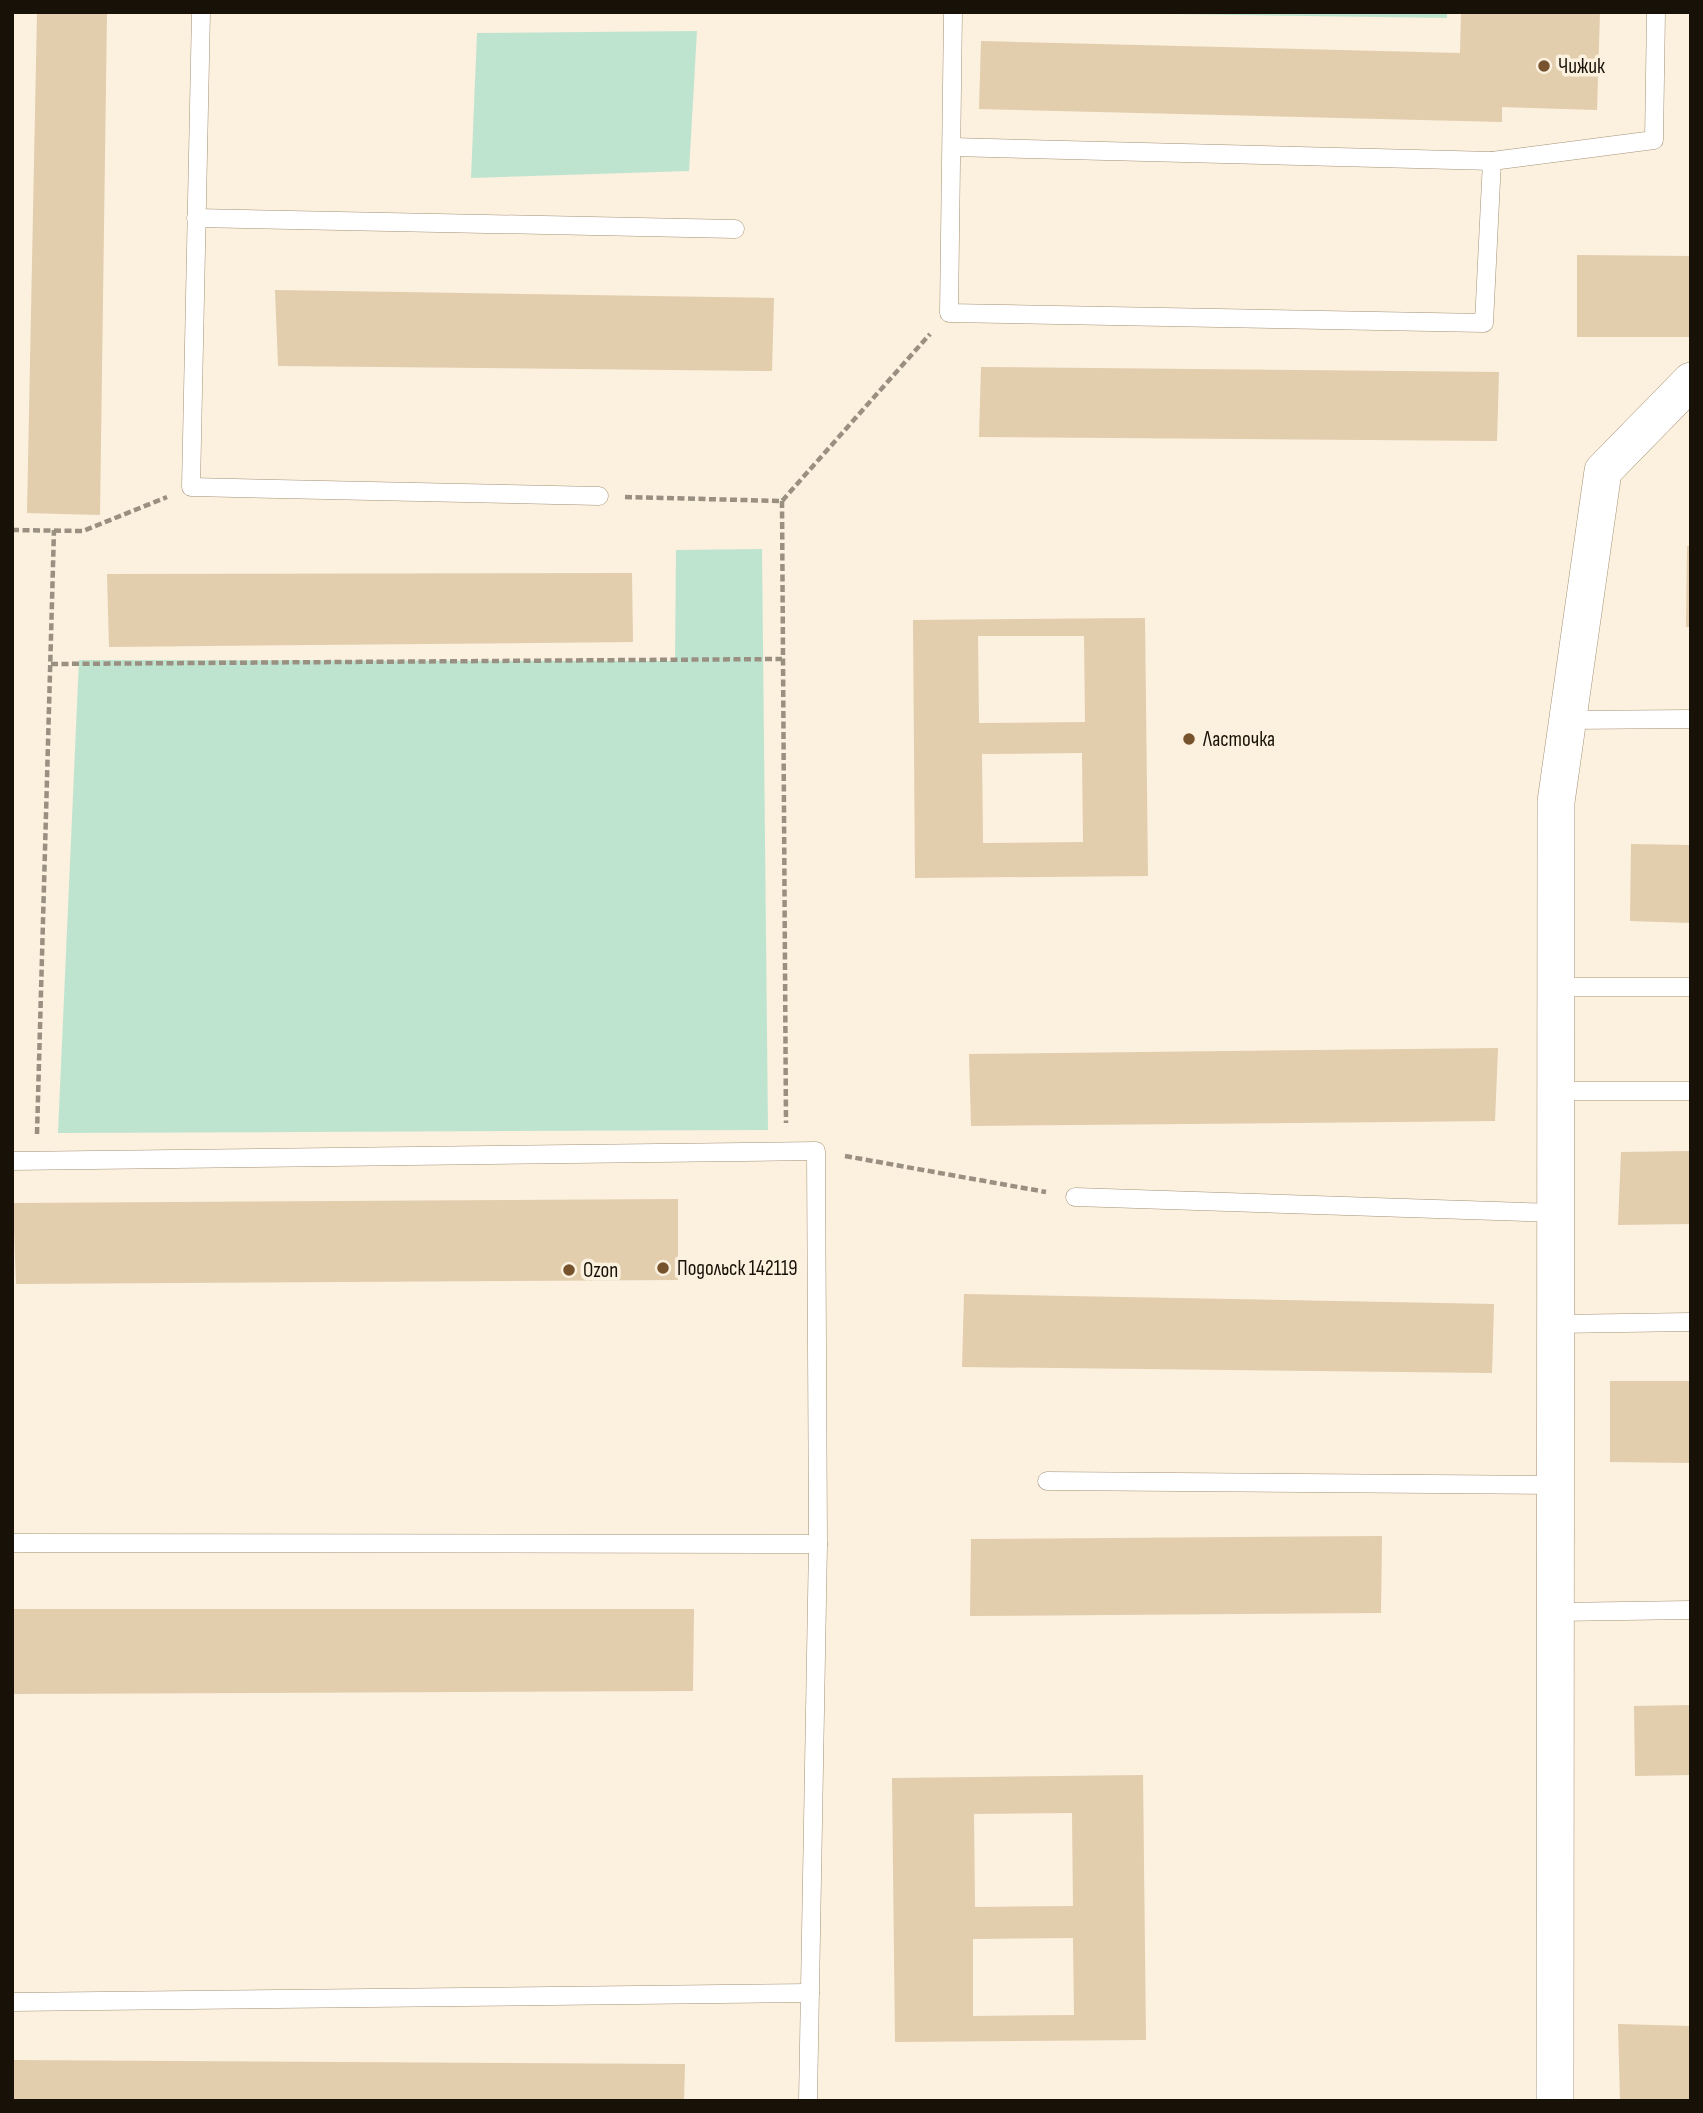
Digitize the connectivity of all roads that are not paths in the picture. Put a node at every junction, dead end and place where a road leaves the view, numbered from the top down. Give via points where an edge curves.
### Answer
1 (201, 12) edge
2 (953, 12) edge
3 (1656, 12) edge
4 (952, 147) junction
5 (1492, 161) junction
6 (196, 218) junction
7 (735, 229) dead end
8 (1691, 381) edge
9 (600, 496) road end
10 (1691, 719) edge
11 (1568, 720) junction
12 (1691, 986) edge
13 (1556, 987) junction
14 (1556, 1091) junction
15 (1691, 1091) edge
16 (12, 1161) edge
17 (1075, 1197) road end
18 (1556, 1213) junction
19 (1691, 1322) edge
20 (1556, 1324) junction
21 (1047, 1480) dead end
22 (1556, 1485) junction
23 (12, 1543) edge
24 (818, 1544) junction
25 (1691, 1610) edge
26 (1556, 1612) junction
27 (810, 1993) junction
28 (12, 2002) edge
29 (808, 2101) edge
30 (1555, 2101) edge

1 - 6 lane
2 - 4 lane
3 - 5 lane via 1654,140
4 - 5 lane
4 - 5 lane via 949,313 1484,323
6 - 7 lane
6 - 9 lane via 191,487
8 - 11 street via 1603,471
10 - 11 lane
11 - 13 street via 1556,802
12 - 13 lane
13 - 14 street
14 - 15 lane
14 - 18 street
16 - 24 lane via 816,1151
17 - 18 lane
18 - 20 street
19 - 20 lane
20 - 22 street
21 - 22 lane
22 - 26 street
23 - 24 lane
24 - 27 lane
25 - 26 lane
26 - 30 street
27 - 28 lane
27 - 29 lane

